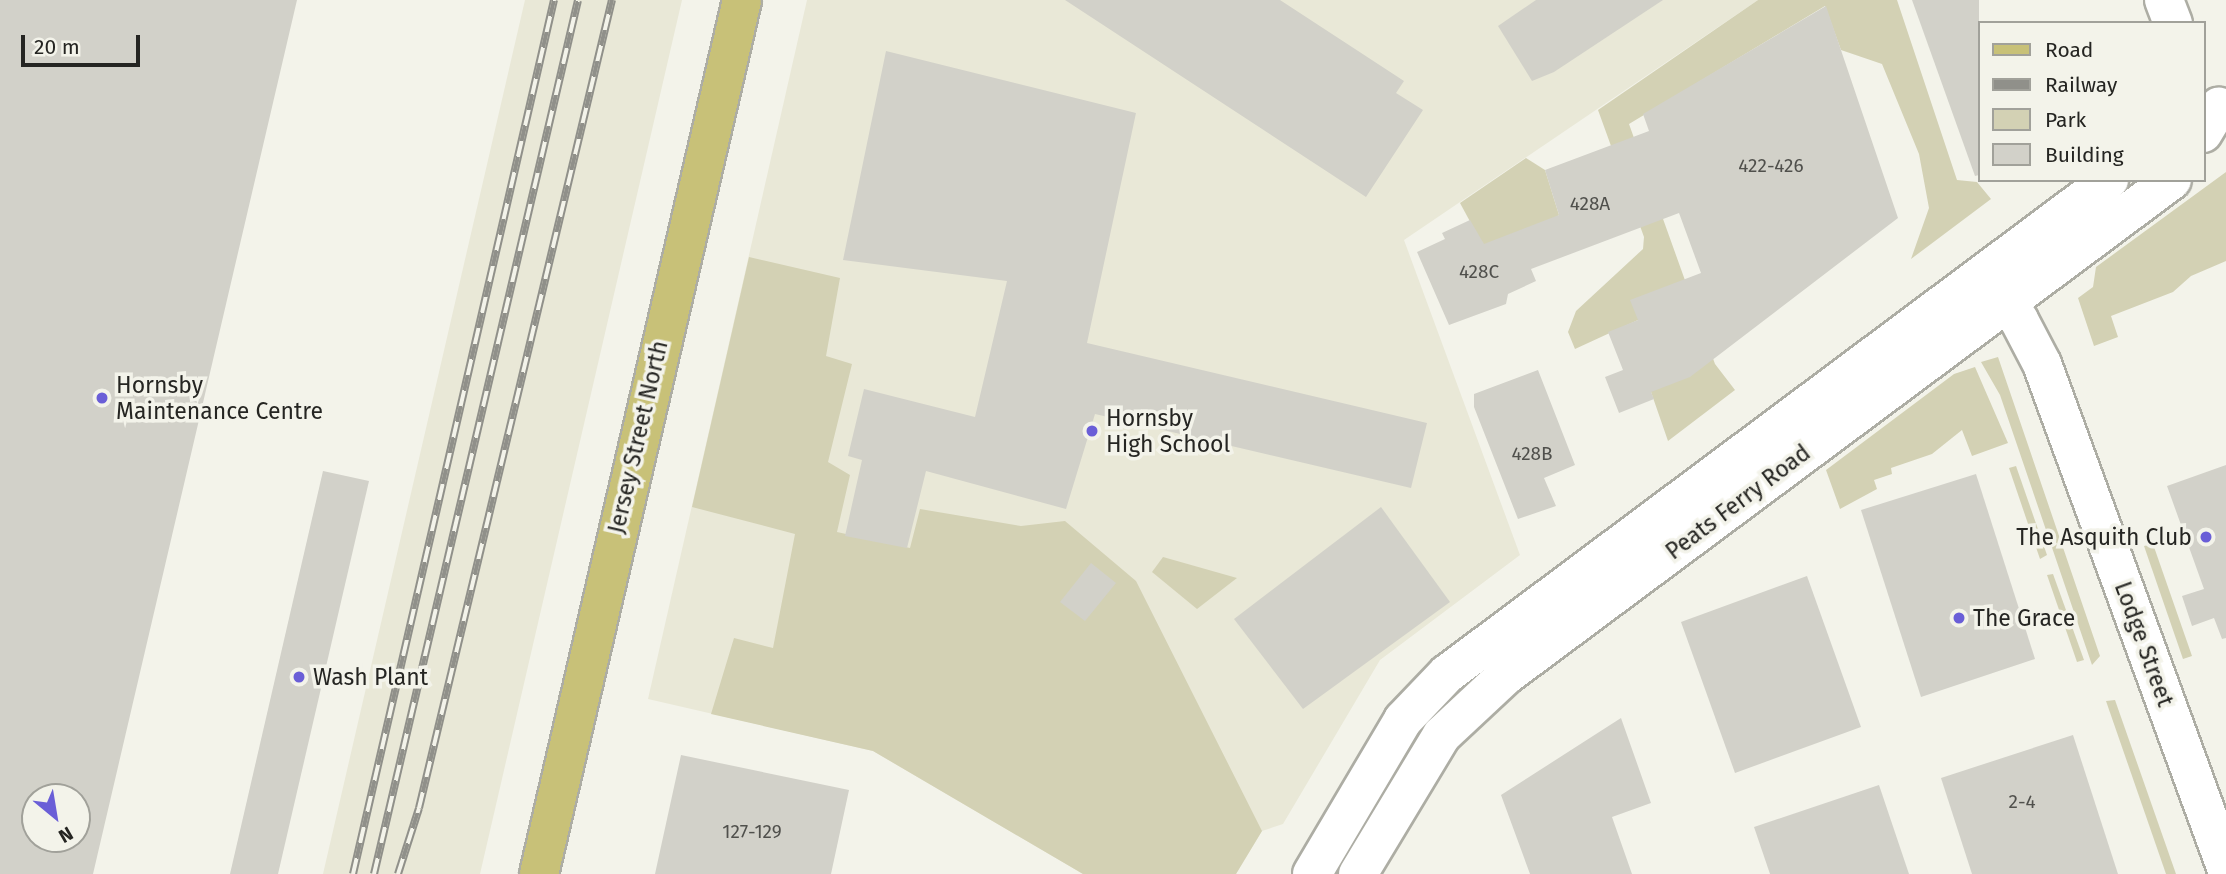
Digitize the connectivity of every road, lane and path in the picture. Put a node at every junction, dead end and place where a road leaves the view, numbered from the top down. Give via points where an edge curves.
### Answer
1 (742, 0) edge
2 (2164, 0) edge
3 (2172, 21) edge
4 (2107, 182) edge
5 (2169, 182) edge
6 (1996, 288) junction
7 (2226, 867) edge
8 (539, 874) edge
9 (1312, 874) edge
10 (1358, 874) edge

1 - 8 main road, Jersey Street North
2 - 3 main road
4 - 6 main road, Peats Ferry Road
5 - 6 main road, Peats Ferry Road
6 - 7 main road, Lodge Street via 2042,365
6 - 9 main road, Peats Ferry Road via 1447,674 1403,720
6 - 10 main road, Peats Ferry Road via 1468,708 1428,755

